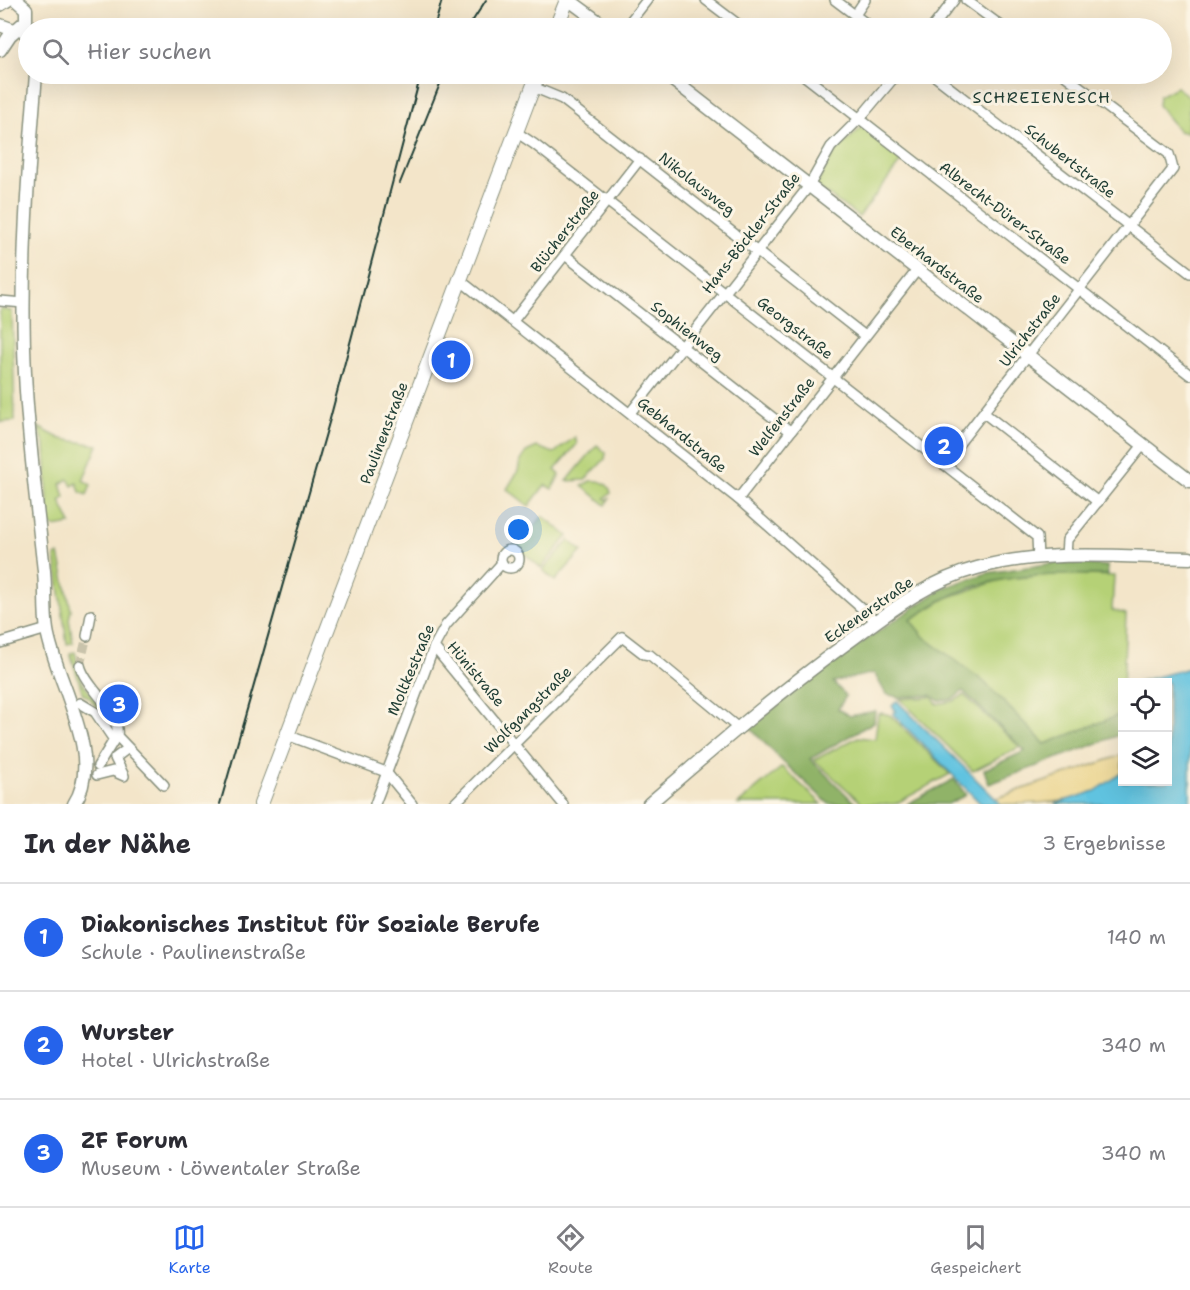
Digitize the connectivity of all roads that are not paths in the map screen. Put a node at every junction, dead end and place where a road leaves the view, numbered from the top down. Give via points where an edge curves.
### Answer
1 (568, 0) edge
2 (647, 0) edge
3 (706, 0) edge
4 (835, 0) edge
5 (866, 0) edge
6 (954, 0) edge
7 (966, 0) edge
8 (855, 15) junction
9 (18, 18) edge
10 (560, 18) edge
11 (593, 18) edge
12 (633, 18) edge
13 (730, 18) edge
14 (859, 18) edge
15 (940, 18) edge
16 (990, 18) edge
17 (18, 23) edge
18 (0, 25) edge
19 (0, 50) edge
20 (35, 84) edge
21 (534, 84) edge
22 (678, 84) edge
23 (815, 84) edge
24 (889, 84) edge
25 (945, 84) edge
26 (1077, 84) edge
27 (533, 87) junction
28 (860, 118) junction
29 (516, 132) junction
30 (640, 159) junction
31 (809, 186) junction
32 (608, 201) junction
33 (1129, 226) junction
34 (759, 251) junction
35 (565, 255) junction
36 (918, 269) junction
37 (1190, 273) edge
38 (461, 281) junction
39 (1080, 289) junction
40 (725, 293) junction
41 (0, 301) edge
42 (24, 303) junction
43 (513, 321) junction
44 (866, 336) junction
45 (682, 347) junction
46 (1029, 356) junction
47 (1190, 375) edge
48 (833, 377) junction
49 (630, 413) junction
50 (984, 413) junction
51 (790, 432) junction
52 (1143, 445) junction
53 (943, 464) junction
54 (1190, 481) edge
55 (738, 499) junction
56 (1098, 502) junction
57 (1066, 556) junction
58 (1038, 558) junction
59 (1190, 558) edge
60 (502, 563) dead end
61 (91, 615) dead end
62 (876, 621) junction
63 (47, 629) junction
64 (87, 636) tunnel mouth
65 (0, 643) edge
66 (434, 647) junction
67 (80, 665) tunnel mouth
68 (80, 703) dead end
69 (118, 707) dead end
70 (112, 720) junction
71 (737, 727) junction
72 (287, 735) junction
73 (515, 744) junction
74 (127, 749) junction
75 (386, 772) junction
76 (164, 785) dead end
77 (80, 801) edge
78 (261, 804) edge
79 (375, 804) edge
80 (412, 804) edge
81 (454, 804) edge
82 (563, 804) edge
83 (649, 804) edge

1 - 10 main road
1 - 11 street
2 - 12 street
3 - 13 street
4 - 8 street
5 - 8 street
6 - 15 street
7 - 16 street
8 - 14 street
9 - 18 street
17 - 19 street
20 - 42 street
21 - 27 main road, Paulinenstraße
22 - 31 street, Eberhardstraße
23 - 28 street, Albrecht-Dürer-Straße
24 - 28 street, Hans-Böckler-Straße
25 - 33 street, Schubertstraße
26 - 33 street, Ulrichstraße via 1169,154 1173,169
27 - 29 main road, Paulinenstraße
27 - 30 street, Nikolausweg via 562,99
28 - 31 street, Hans-Böckler-Straße via 831,147
28 - 39 street, Albrecht-Dürer-Straße
29 - 32 street, Georgstraße
29 - 38 main road, Paulinenstraße
30 - 32 street, Blücherstraße
30 - 34 street, Nikolausweg
31 - 34 street, Hans-Böckler-Straße
31 - 36 street, Eberhardstraße
32 - 35 street, Blücherstraße
32 - 40 street, Georgstraße
33 - 37 street, Schubertstraße
33 - 39 street, Ulrichstraße
34 - 40 street, Hans-Böckler-Straße
34 - 44 street, Nikolausweg
35 - 43 street, Blücherstraße
35 - 45 street, Sophienweg
36 - 44 street, Welfenstraße
36 - 46 street, Eberhardstraße
38 - 43 street, Gebhardstraße
38 - 72 main road, Paulinenstraße
39 - 46 street, Ulrichstraße
39 - 47 street, Albrecht-Dürer-Straße
40 - 45 street, Hans-Böckler-Straße
40 - 48 street, Georgstraße
41 - 42 street
42 - 63 street via 28,433
43 - 49 street, Gebhardstraße
44 - 48 street, Welfenstraße
45 - 49 street, Hans-Böckler-Straße
45 - 51 street, Sophienweg
46 - 50 street, Ulrichstraße
46 - 52 street, Eberhardstraße
48 - 51 street, Welfenstraße
48 - 53 street, Georgstraße
49 - 55 street, Gebhardstraße
50 - 53 street, Ulrichstraße
50 - 56 street
51 - 55 street, Welfenstraße
52 - 54 street, Eberhardstraße
52 - 56 street
53 - 58 street, Georgstraße via 1037,537
55 - 62 street, Gebhardstraße
56 - 57 street via 1067,540
57 - 58 street, Eckenerstraße
57 - 59 street, Eckenerstraße
58 - 62 street, Eckenerstraße via 958,574 916,593
60 - 66 street, Moltkestraße via 446,625
61 - 64 street
62 - 71 street, Eckenerstraße
63 - 65 street
63 - 77 street via 81,739 84,776
66 - 73 street, Hünistraße
66 - 75 street, Moltkestraße
67 - 70 street
68 - 74 street via 94,712 114,740 97,770 124,776 115,758
69 - 70 street
70 - 74 street
71 - 73 street, Wolfgangstraße via 650,655 622,637
71 - 83 street, Eckenerstraße
72 - 75 street
72 - 78 main road, Paulinenstraße
73 - 81 street, Wolfgangstraße
73 - 82 street, Hünistraße
74 - 76 street
75 - 79 street, Moltkestraße
75 - 80 street

